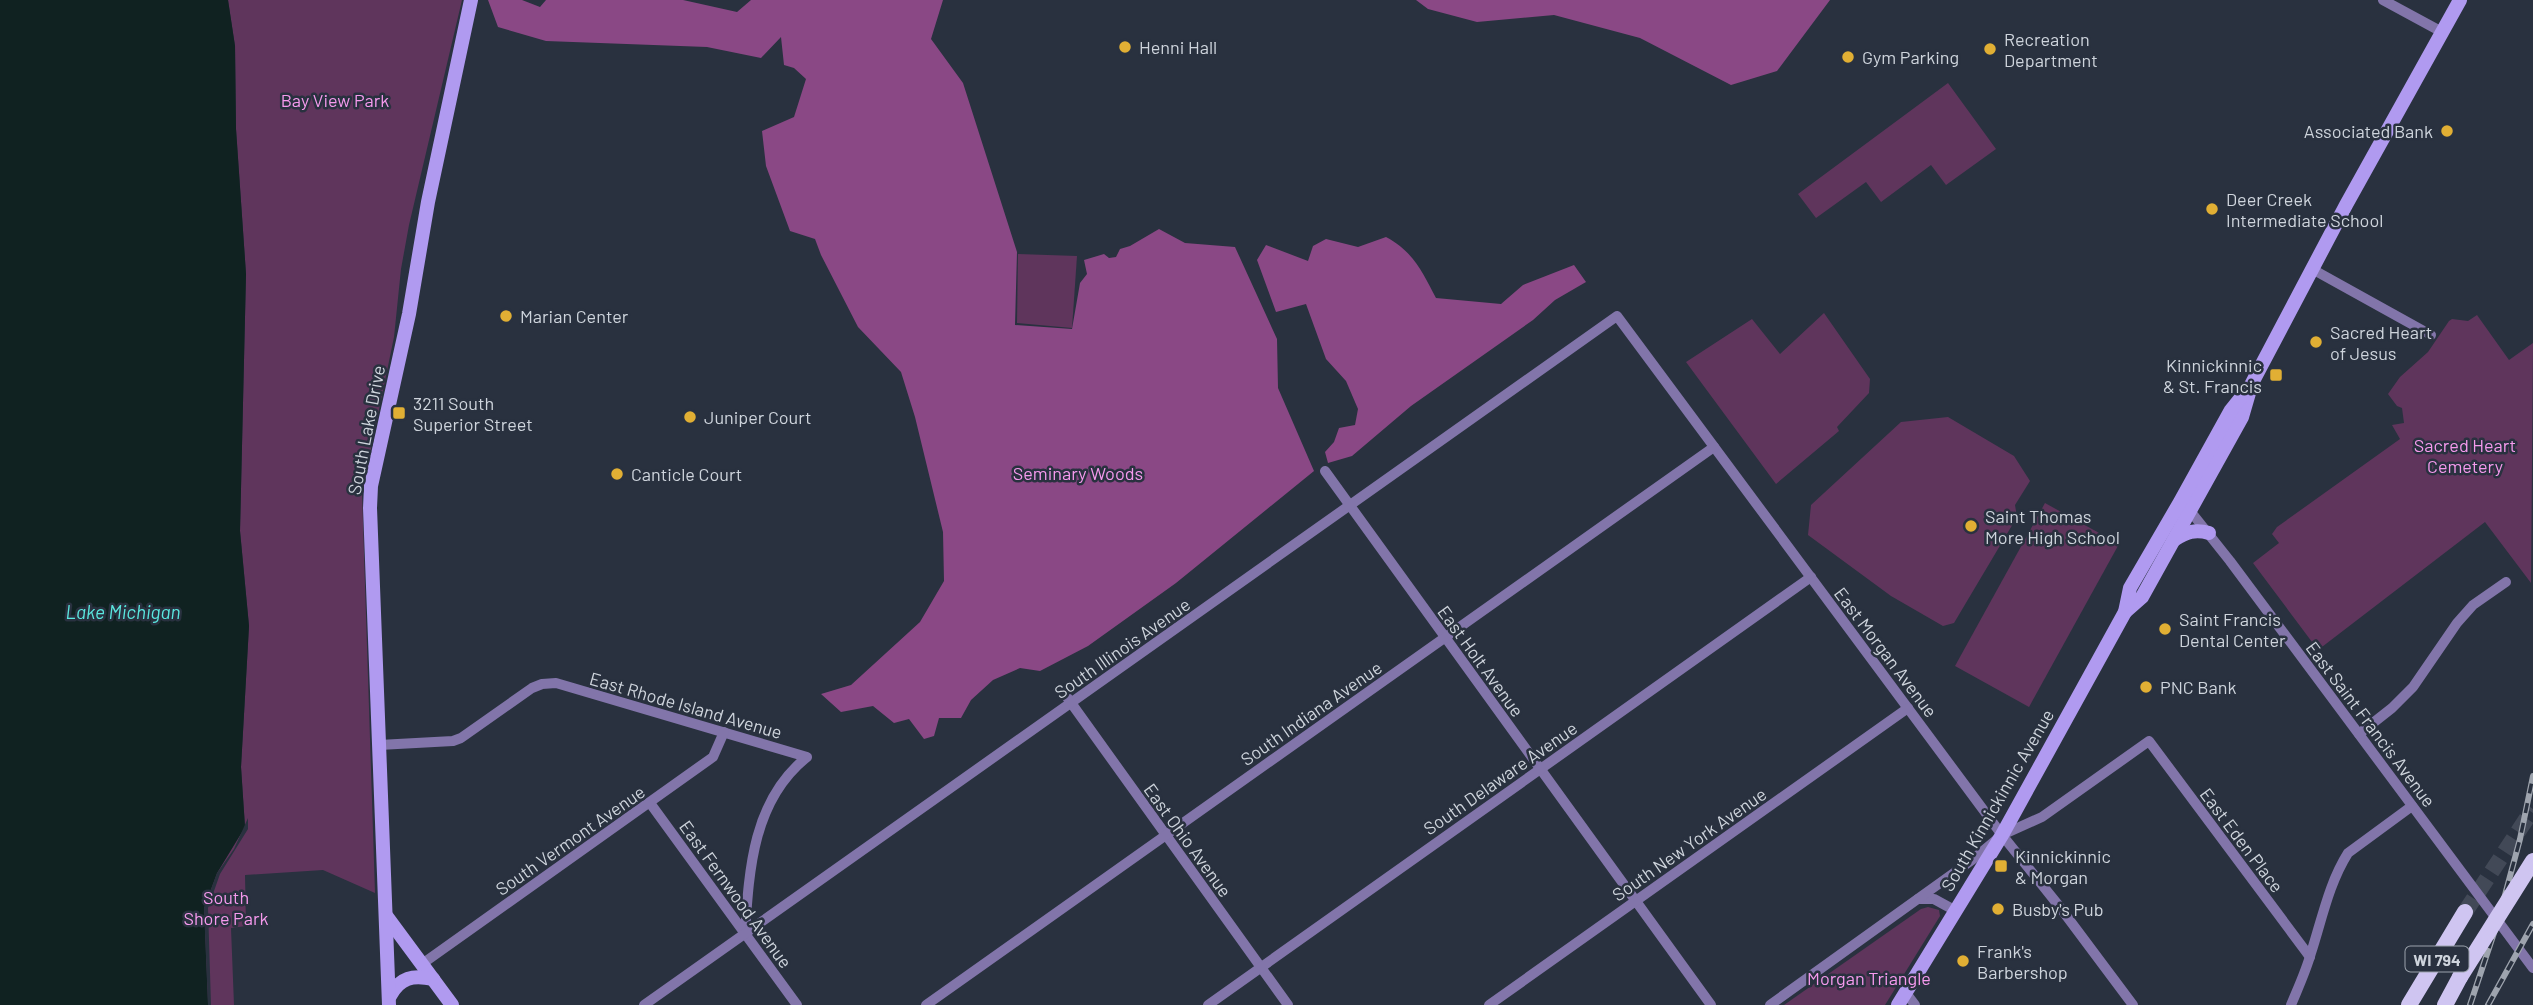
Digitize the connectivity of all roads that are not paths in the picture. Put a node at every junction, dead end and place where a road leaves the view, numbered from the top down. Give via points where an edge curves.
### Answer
1 (471, 0) edge
2 (2383, 0) edge
3 (2460, 0) edge
4 (2442, 32) junction
5 (2312, 269) junction
6 (1617, 316) joint
7 (2431, 335) dead end
8 (1714, 447) junction
9 (1325, 471) dead end
10 (1349, 506) junction
11 (2185, 506) junction
12 (2209, 533) junction
13 (2173, 541) junction
14 (1811, 577) junction
15 (2506, 582) dead end
16 (2125, 612) junction
17 (1445, 637) junction
18 (1064, 693) dead end
19 (1071, 703) junction
20 (1908, 708) junction
21 (724, 732) junction
22 (2359, 734) junction
23 (379, 744) junction
24 (1540, 769) junction
25 (650, 803) junction
26 (2412, 806) junction
27 (1166, 835) junction
28 (2002, 835) junction
29 (2533, 861) edge
30 (1918, 899) junction
31 (1636, 901) junction
32 (1956, 911) junction
33 (2465, 912) tunnel mouth
34 (387, 916) junction
35 (745, 934) junction
36 (2310, 957) junction
37 (422, 964) junction
38 (1261, 968) junction
39 (2533, 968) edge
40 (433, 979) junction
41 (389, 1001) edge
42 (1906, 1001) edge
43 (452, 1005) edge
44 (644, 1005) edge
45 (797, 1005) edge
46 (926, 1005) edge
47 (1208, 1005) edge
48 (1288, 1005) edge
49 (1489, 1005) edge
50 (1711, 1005) edge
51 (1770, 1005) edge
52 (2133, 1005) edge
53 (2291, 1005) edge
54 (2409, 1005) edge
55 (2445, 1005) edge

1 - 23 main road, South Lake Drive via 372,486
2 - 4 street
3 - 4 main road, South Kinnickinnic Avenue
4 - 5 main road, South Kinnickinnic Avenue
5 - 7 street
5 - 11 main road, South Kinnickinnic Avenue via 2251,385 2231,410
6 - 8 street, East Morgan Avenue
6 - 10 street, South Illinois Avenue
8 - 14 street, East Morgan Avenue
8 - 17 street, South Indiana Avenue
9 - 10 street, East Holt Avenue
10 - 17 street, East Holt Avenue
10 - 19 street, South Illinois Avenue
11 - 12 street, East Saint Francis Avenue
11 - 13 main road, South Kinnickinnic Avenue
11 - 16 main road, South Kinnickinnic Avenue via 2130,588
12 - 13 main road via 2189,532
12 - 22 street, East Saint Francis Avenue
13 - 16 main road, South Kinnickinnic Avenue via 2142,597
14 - 20 street, East Morgan Avenue
14 - 24 street, South Delaware Avenue
15 - 22 street via 2473,605 2413,687
16 - 28 main road, South Kinnickinnic Avenue
17 - 24 street, East Holt Avenue
17 - 27 street, South Indiana Avenue
18 - 19 street, East Ohio Avenue
19 - 27 street, East Ohio Avenue
19 - 35 street, South Illinois Avenue
20 - 28 street, East Morgan Avenue
20 - 31 street, South New York Avenue
21 - 23 street, East Rhode Island Avenue via 556,683 533,688 453,741
21 - 25 street, South Vermont Avenue via 713,757
21 - 35 street, East Rhode Island Avenue via 807,757 777,788 761,825
22 - 26 street, East Saint Francis Avenue
23 - 34 main road, South Lake Drive
24 - 31 street, East Holt Avenue
24 - 38 street, South Delaware Avenue
25 - 35 street, East Fernwood Avenue
25 - 37 street, South Vermont Avenue
26 - 36 street via 2348,853 2334,881
26 - 39 street, East Saint Francis Avenue
27 - 38 street, East Ohio Avenue
27 - 46 street, South Indiana Avenue
28 - 30 street
28 - 32 main road, South Kinnickinnic Avenue
28 - 36 street, East Eden Place via 2042,817 2149,741
28 - 52 street, East Morgan Avenue
29 - 55 main road, WI 794, bridge
30 - 32 street via 1934,899
30 - 51 street
31 - 49 street, South New York Avenue
31 - 50 street, East Holt Avenue
32 - 42 main road, South Kinnickinnic Avenue
33 - 54 main road, WI 794
34 - 37 main road
34 - 41 main road, South Lake Drive
35 - 44 street, South Illinois Avenue
35 - 45 street, East Fernwood Avenue
36 - 53 street
37 - 40 main road
38 - 47 street, South Delaware Avenue
38 - 48 street, East Ohio Avenue
40 - 41 main road via 405,978
40 - 43 main road

